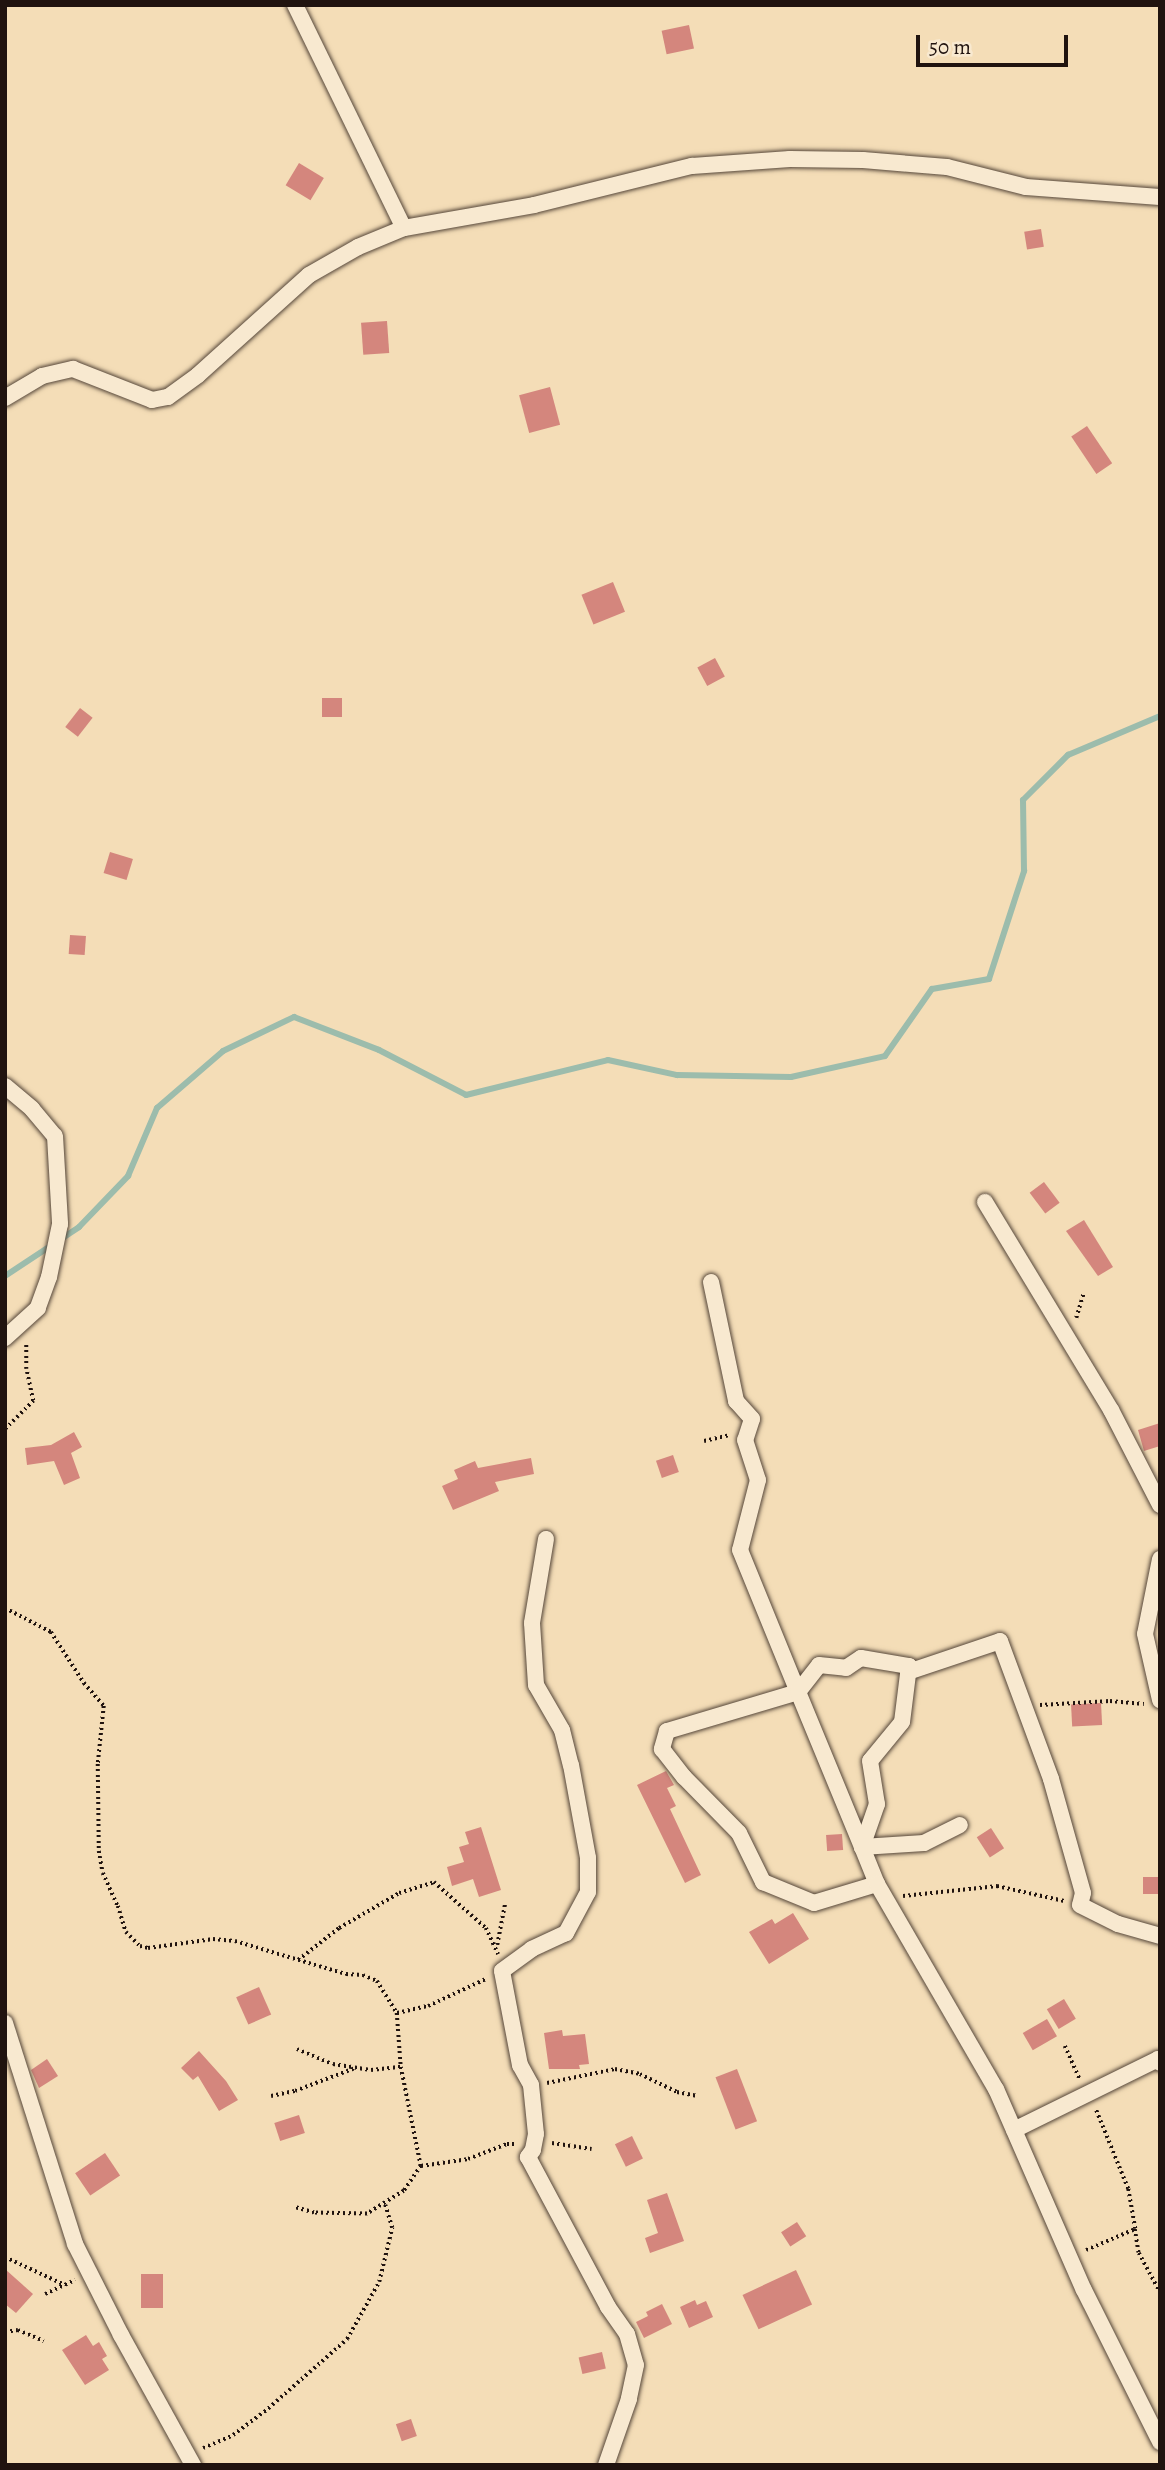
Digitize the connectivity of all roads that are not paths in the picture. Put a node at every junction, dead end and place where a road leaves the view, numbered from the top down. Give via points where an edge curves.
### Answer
1 (295, 5) edge
2 (1160, 197) edge
3 (404, 228) junction
4 (5, 398) edge
5 (5, 1086) edge
6 (985, 1202) dead end
7 (710, 1282) dead end
8 (5, 1338) edge
9 (1160, 1505) edge
10 (547, 1539) dead end
11 (1160, 1559) edge
12 (908, 1672) junction
13 (799, 1692) junction
14 (1154, 1703) edge
15 (960, 1825) dead end
16 (862, 1847) junction
17 (877, 1884) junction
18 (1160, 1936) edge
19 (5, 2023) edge
20 (1160, 2063) edge
21 (1014, 2130) junction
22 (1160, 2442) edge
23 (192, 2461) edge
24 (606, 2465) edge

1 - 3 street
2 - 3 street via 1026,187 947,167 790,159 692,166 534,205
3 - 4 street via 309,275 168,397 152,400 73,369 42,376
5 - 8 street via 55,1136 60,1186 60,1224 38,1308
6 - 9 street via 1111,1410
7 - 13 street via 736,1401 752,1419 745,1440 758,1480 740,1550
10 - 24 street via 533,1623 537,1685 562,1730 568,1753 588,1858 588,1892 566,1933 532,1949 502,1971 520,2066 531,2085 534,2144 528,2157 627,2334 636,2365
11 - 14 street via 1145,1634
12 - 13 street via 908,1666 861,1658 846,1668 818,1665
12 - 16 street via 902,1722 870,1761 877,1804
12 - 18 street via 1000,1641 1068,1836 1083,1893 1080,1905 1118,1924
13 - 16 street
13 - 17 street via 667,1731 662,1749 739,1833 763,1882 814,1903
15 - 16 street via 924,1843
16 - 17 street
17 - 21 street via 996,2089
19 - 23 street via 58,2195 89,2274
20 - 21 street via 1158,2059
21 - 22 street via 1070,2258

